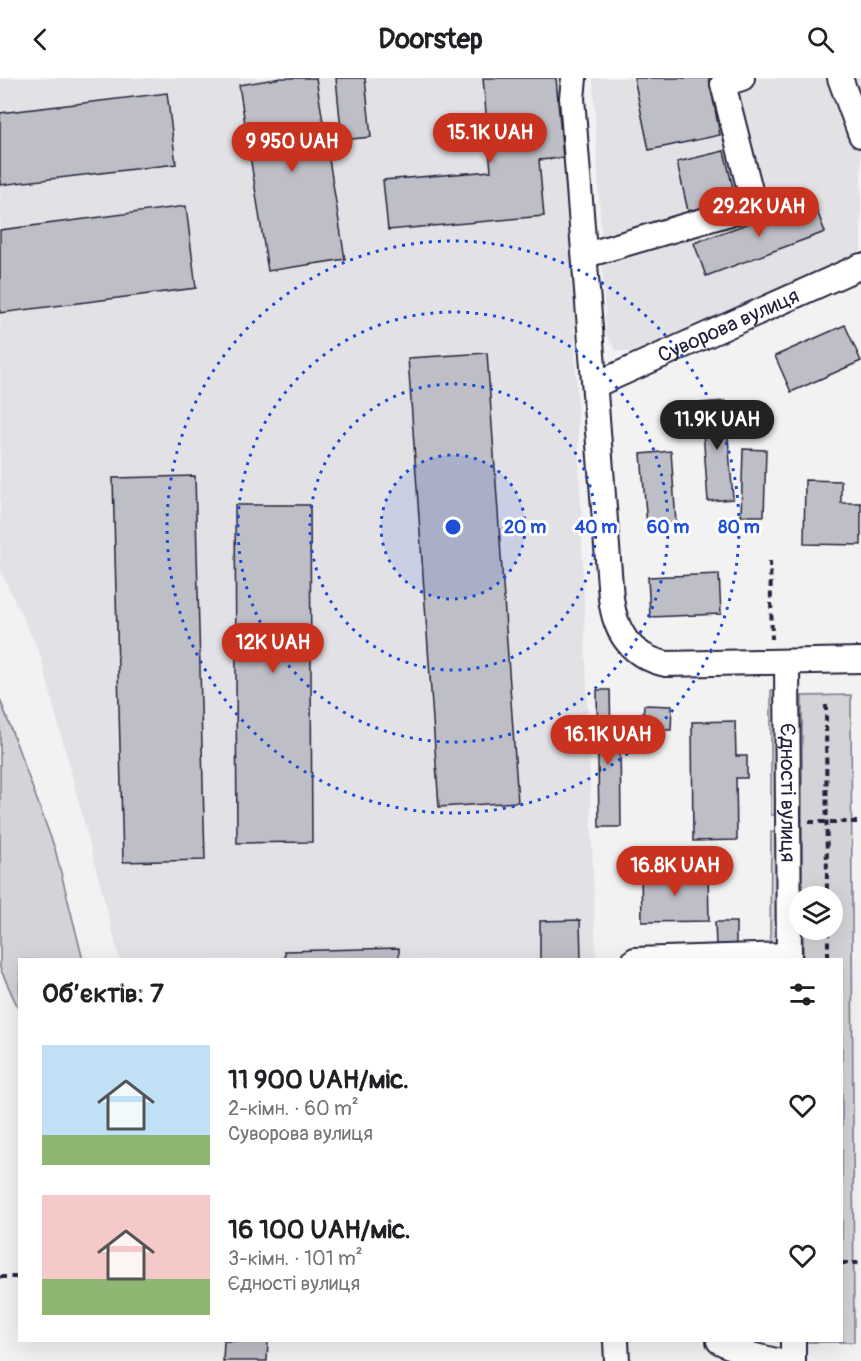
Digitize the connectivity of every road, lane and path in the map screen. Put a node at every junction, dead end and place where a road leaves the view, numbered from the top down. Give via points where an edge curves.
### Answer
1 (574, 78) edge
2 (742, 78) edge
3 (840, 78) edge
4 (861, 135) edge
5 (586, 255) junction
6 (861, 266) edge
7 (595, 385) junction
8 (770, 561) dead end
9 (861, 660) edge
10 (780, 663) junction
11 (826, 705) dead end
12 (827, 886) edge
13 (828, 940) edge
14 (789, 957) edge
15 (738, 958) edge
16 (828, 958) edge
17 (843, 1263) edge
18 (861, 1263) edge
19 (0, 1277) edge
20 (18, 1277) edge
21 (616, 1342) edge
22 (721, 1342) edge
23 (793, 1342) edge
24 (617, 1361) edge
25 (776, 1361) edge
26 (793, 1361) edge

1 - 5 street
2 - 5 street via 723,84 754,206
3 - 4 street
5 - 7 street
6 - 7 street, Суворова вулиця
7 - 10 street via 610,598 623,638 644,657 666,664
8 - 10 path
9 - 10 street
10 - 14 street, Єдності вулиця
11 - 12 path
13 - 16 path
14 - 15 street
17 - 18 path
19 - 20 path
21 - 24 street
22 - 25 street
23 - 26 street

